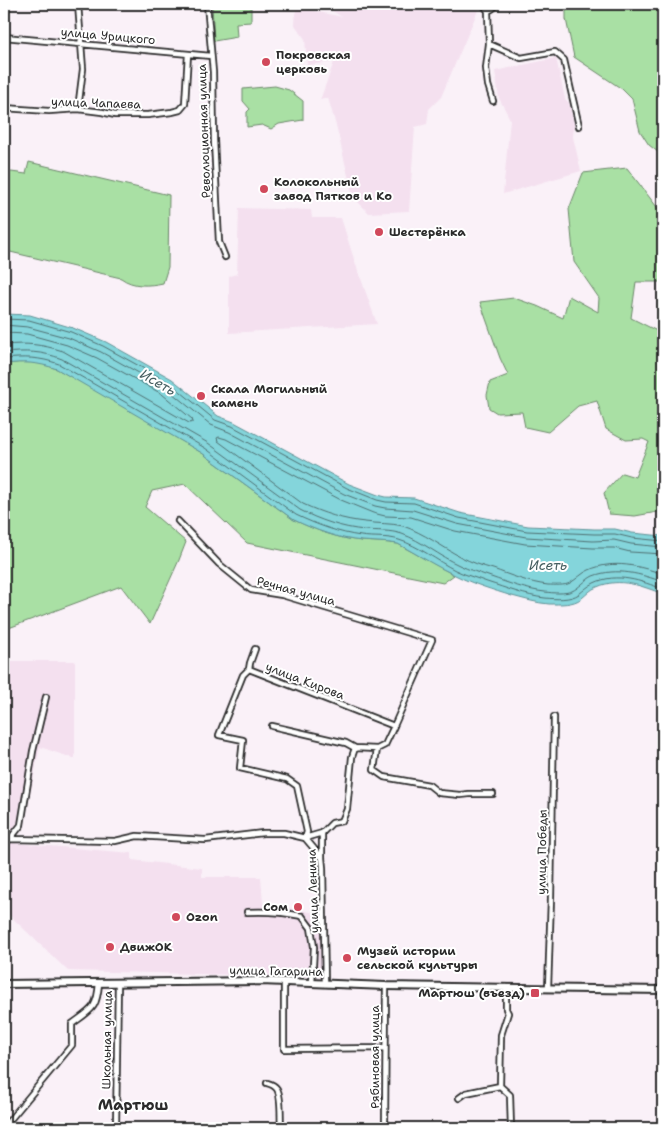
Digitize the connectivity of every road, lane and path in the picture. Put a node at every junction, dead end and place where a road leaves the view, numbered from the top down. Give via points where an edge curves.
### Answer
1 (78, 4) edge
2 (208, 4) edge
3 (483, 4) edge
4 (498, 4) edge
5 (488, 11) junction
6 (4, 37) edge
7 (81, 43) junction
8 (489, 44) junction
9 (188, 54) junction
10 (211, 56) junction
11 (493, 101) dead end
12 (4, 108) edge
13 (78, 109) junction
14 (578, 126) dead end
15 (225, 257) dead end
16 (178, 522) dead end
17 (255, 650) dead end
18 (249, 670) junction
19 (46, 697) dead end
20 (554, 717) dead end
21 (272, 726) dead end
22 (394, 726) junction
23 (355, 748) junction
24 (377, 749) junction
25 (493, 794) dead end
26 (322, 833) junction
27 (306, 838) junction
28 (10, 839) junction
29 (4, 844) edge
30 (322, 858) junction
31 (247, 912) dead end
32 (284, 982) junction
33 (99, 983) junction
34 (118, 983) junction
35 (312, 983) junction
36 (4, 984) edge
37 (325, 984) junction
38 (386, 986) junction
39 (506, 987) junction
40 (548, 988) junction
41 (663, 990) edge
42 (385, 1048) junction
43 (267, 1083) dead end
44 (500, 1086) junction
45 (459, 1098) dead end
46 (4, 1127) edge
47 (116, 1128) edge
48 (364, 1128) edge
49 (385, 1128) edge
50 (511, 1128) edge

1 - 7 street
2 - 10 street, Революционная улица
3 - 5 street
4 - 5 street
5 - 8 street
6 - 7 street, улица Урицкого
7 - 9 street, улица Урицкого
7 - 13 street via 83,69
8 - 11 street via 486,68
8 - 14 street via 522,58 555,52 564,60
9 - 10 street, улица Урицкого
9 - 13 street, улица Чапаева via 185,104 180,110 115,115
10 - 15 street, Революционная улица via 220,242
12 - 13 street, улица Чапаева
16 - 22 street, Речная улица via 219,564 251,590 282,595 432,640
17 - 18 street
18 - 22 street, улица Кирова
18 - 27 street, улица Кирова via 243,675 219,735 242,740 240,768 287,779 297,786
19 - 28 street via 21,825
20 - 40 street, улица Победы
21 - 23 street
22 - 24 street via 385,745
23 - 24 street
23 - 26 street, улица Ленина via 347,810 342,821 332,823
24 - 25 street via 374,770 384,777 428,785 438,793
26 - 27 street
26 - 30 street, улица Ленина
27 - 28 street via 263,833 205,840 137,836 115,841
27 - 30 street
28 - 29 street
30 - 37 street, улица Ленина
31 - 35 street via 286,912 302,916 311,928 314,947
32 - 34 main road, улица Гагарина
32 - 35 main road, улица Гагарина
32 - 42 street via 284,1049
33 - 34 main road, улица Гагарина
33 - 36 main road, улица Гагарина
33 - 46 street via 93,1008 72,1024 72,1045
34 - 47 street, Школьная улица
35 - 37 main road, улица Гагарина
37 - 38 main road, улица Гагарина
38 - 39 main road, улица Гагарина
38 - 42 street, Рябиновая улица
39 - 40 main road, улица Гагарина
39 - 44 street via 508,1014 501,1035
40 - 41 main road, улица Гагарина
42 - 49 street, Рябиновая улица
43 - 48 street via 277,1089 280,1098 281,1127
44 - 45 street via 466,1093
44 - 50 street via 510,1095

